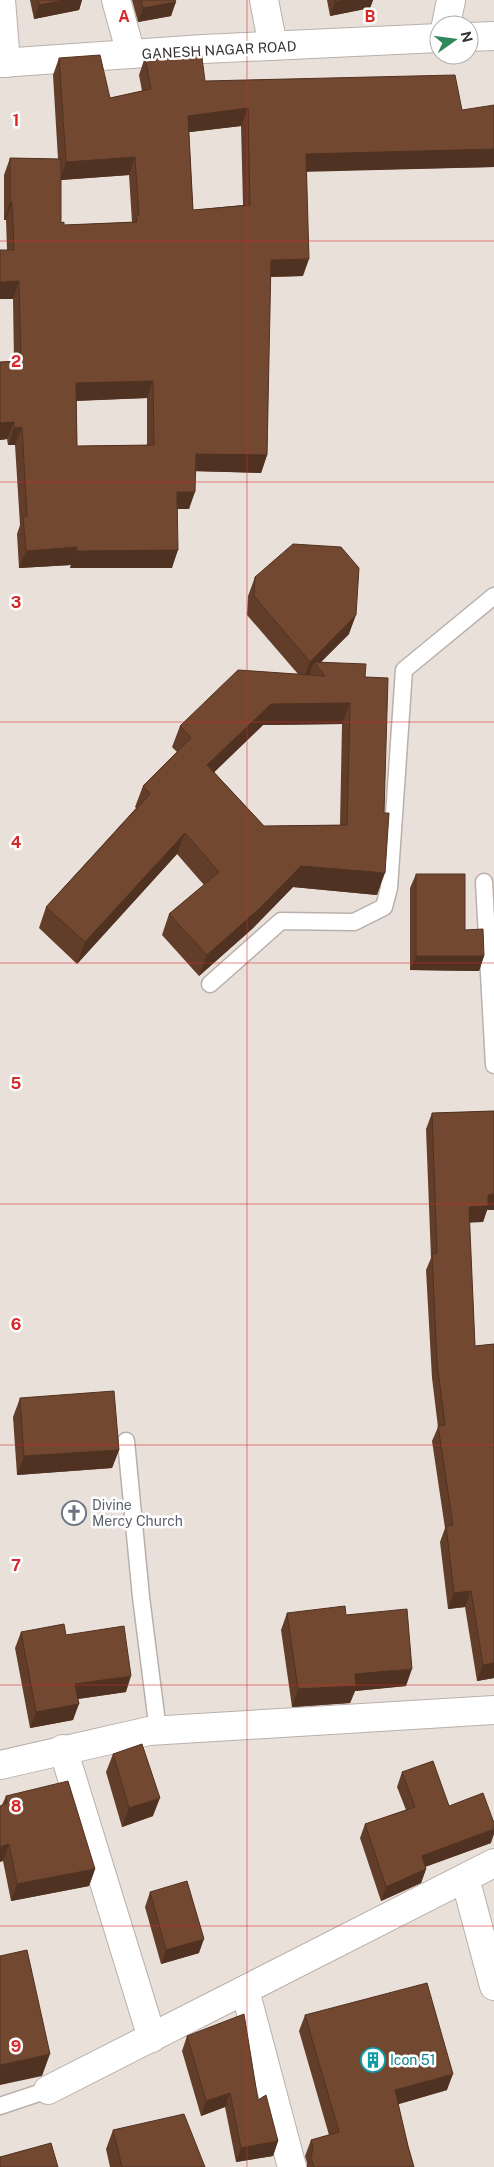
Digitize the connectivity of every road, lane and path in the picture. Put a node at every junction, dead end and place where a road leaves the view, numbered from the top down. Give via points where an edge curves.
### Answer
1 (1, 0) edge
2 (116, 0) edge
3 (264, 0) edge
4 (451, 0) edge
5 (448, 15) edge
6 (494, 36) edge
7 (479, 37) edge
8 (429, 38) edge
9 (273, 46) junction
10 (131, 54) junction
11 (3, 63) edge
12 (494, 596) edge
13 (484, 882) dead end
14 (210, 984) dead end
15 (494, 1064) edge
16 (126, 1441) dead end
17 (494, 1710) edge
18 (158, 1731) junction
19 (63, 1749) junction
20 (0, 1765) edge
21 (494, 1863) edge
22 (465, 1878) junction
23 (494, 1986) edge
24 (245, 1990) junction
25 (152, 2038) junction
26 (48, 2090) joint
27 (0, 2106) edge
28 (292, 2167) edge

1 - 11 street
2 - 10 street
3 - 9 street
4 - 5 street
6 - 7 street
8 - 9 street, GANESH NAGAR ROAD
9 - 10 street, GANESH NAGAR ROAD
10 - 11 street, GANESH NAGAR ROAD
12 - 14 lane via 404,670 389,888 384,907 354,922 281,921
13 - 15 lane
16 - 18 lane
17 - 18 street
18 - 19 street
19 - 20 street
19 - 25 street
21 - 22 street
22 - 23 street
22 - 24 street
24 - 25 street
24 - 28 street
25 - 26 street
26 - 27 lane

